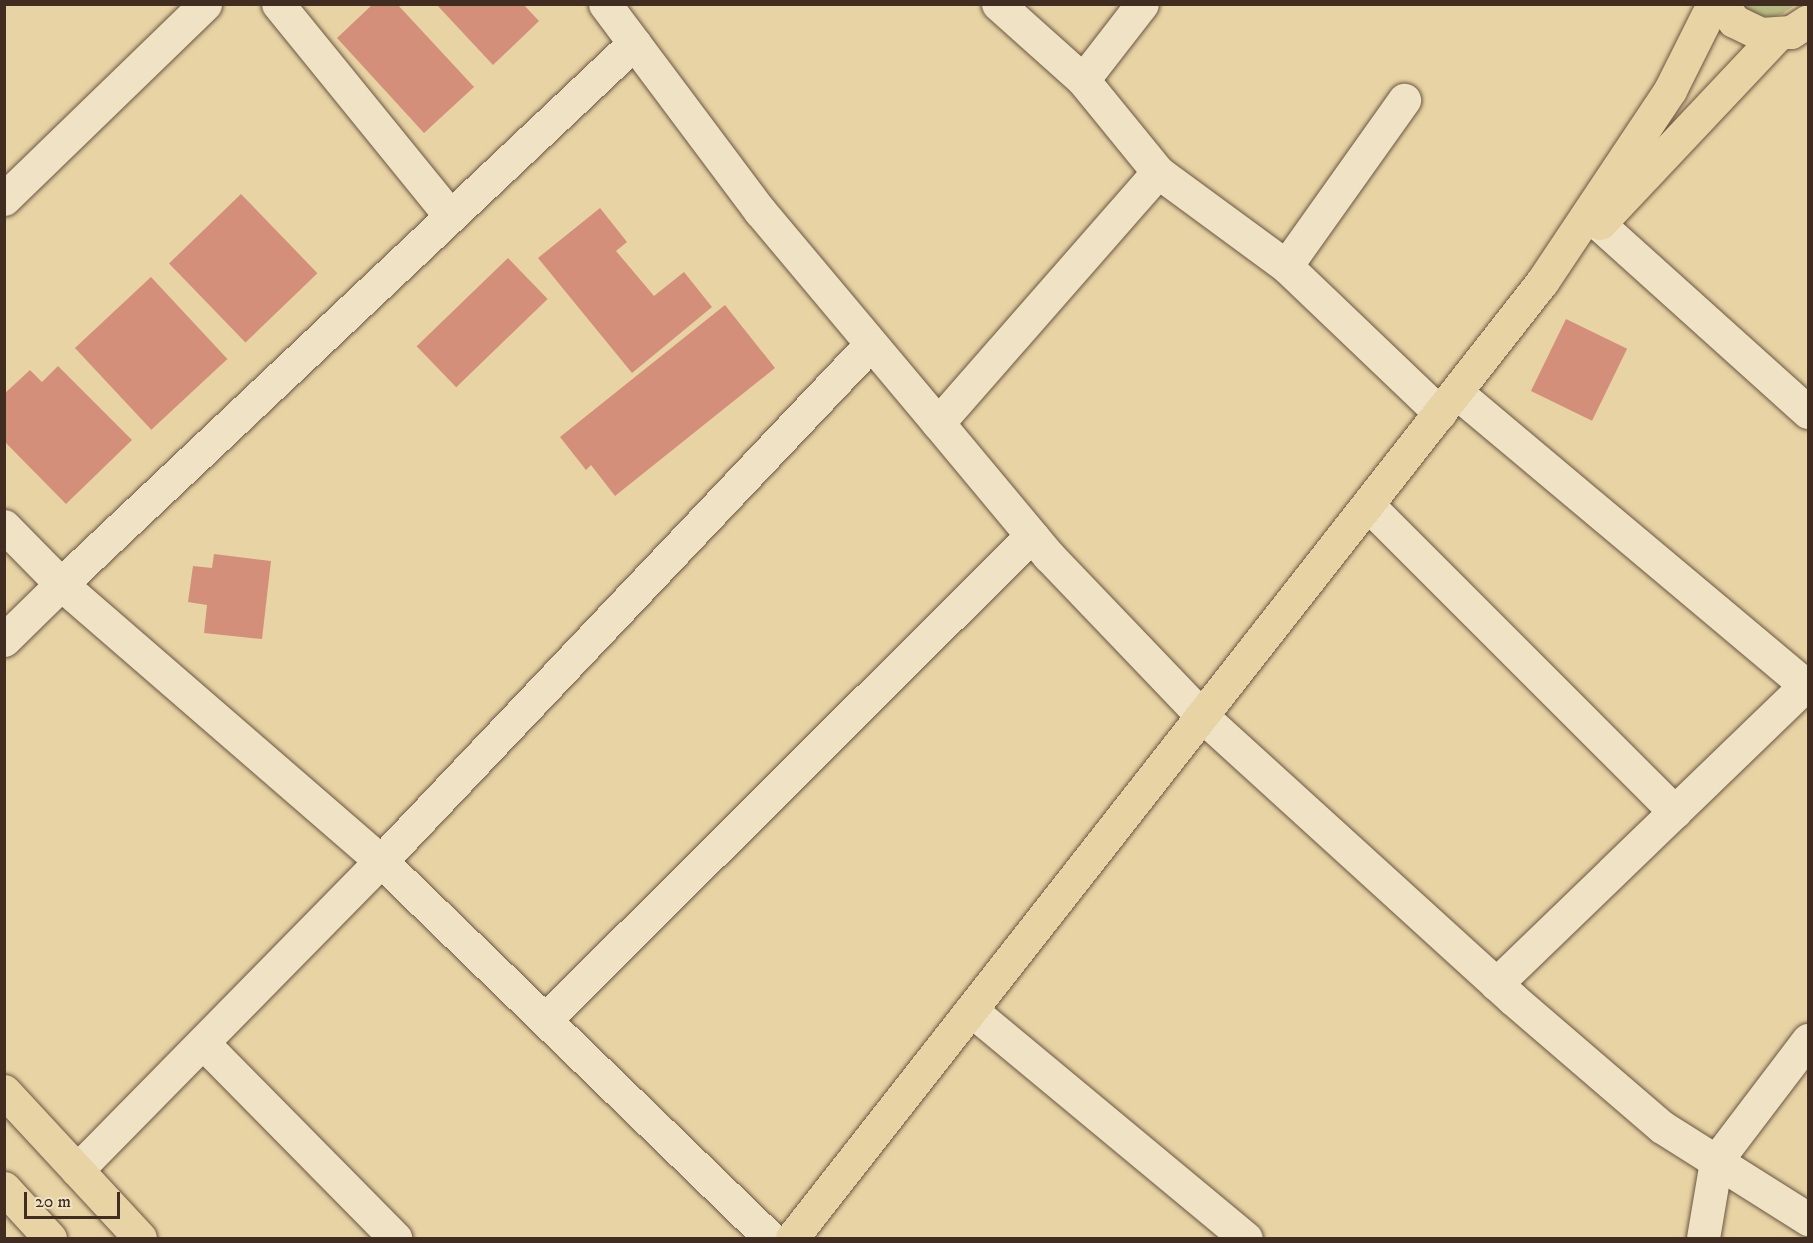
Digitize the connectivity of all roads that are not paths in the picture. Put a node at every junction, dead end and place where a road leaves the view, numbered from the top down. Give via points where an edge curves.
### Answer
1 (205, 4) edge
2 (278, 4) edge
3 (605, 4) edge
4 (998, 4) edge
5 (1142, 4) edge
6 (1713, 4) edge
7 (1722, 4) edge
8 (1809, 21) edge
9 (1777, 35) junction
10 (634, 43) junction
11 (1083, 80) junction
12 (1404, 100) dead end
13 (1158, 172) junction
14 (4, 199) edge
15 (450, 216) junction
16 (1599, 224) junction
17 (1286, 266) junction
18 (1542, 282) junction
19 (872, 344) junction
20 (1448, 403) junction
21 (1809, 412) edge
22 (938, 423) junction
23 (1368, 505) junction
24 (4, 526) edge
25 (1032, 536) junction
26 (61, 584) junction
27 (4, 640) edge
28 (1807, 684) edge
29 (1202, 716) junction
30 (1675, 812) junction
31 (381, 861) junction
32 (1496, 984) junction
33 (971, 1010) junction
34 (545, 1020) junction
35 (1809, 1040) edge
36 (202, 1043) junction
37 (4, 1091) edge
38 (1716, 1161) junction
39 (77, 1170) junction
40 (4, 1188) edge
41 (1809, 1219) edge
42 (50, 1239) edge
43 (140, 1239) edge
44 (395, 1239) edge
45 (770, 1239) edge
46 (792, 1239) edge
47 (1246, 1239) edge
48 (1702, 1239) edge

1 - 14 street
2 - 15 street
3 - 10 street
4 - 11 street
5 - 11 street
6 - 18 main road via 1670,90
7 - 9 main road via 1734,21 1747,29
8 - 9 main road
9 - 16 main road
10 - 15 street
10 - 19 street via 760,212
11 - 13 street
12 - 17 street
13 - 17 street
13 - 22 street
15 - 26 street
16 - 18 main road
16 - 21 street
17 - 20 street
18 - 20 main road
19 - 22 street
19 - 31 street
20 - 23 main road
20 - 28 street
22 - 25 street
23 - 29 main road
23 - 30 street
24 - 26 street
25 - 29 street
25 - 34 street
26 - 27 street
26 - 31 street
28 - 30 street
29 - 32 street
29 - 33 main road
30 - 32 street
31 - 34 street
31 - 36 street
32 - 38 street via 1662,1127
33 - 46 main road
33 - 47 street
34 - 45 street
35 - 38 street
36 - 39 street
36 - 44 street
37 - 39 main road
38 - 41 street
38 - 48 street
39 - 43 main road
40 - 42 main road

